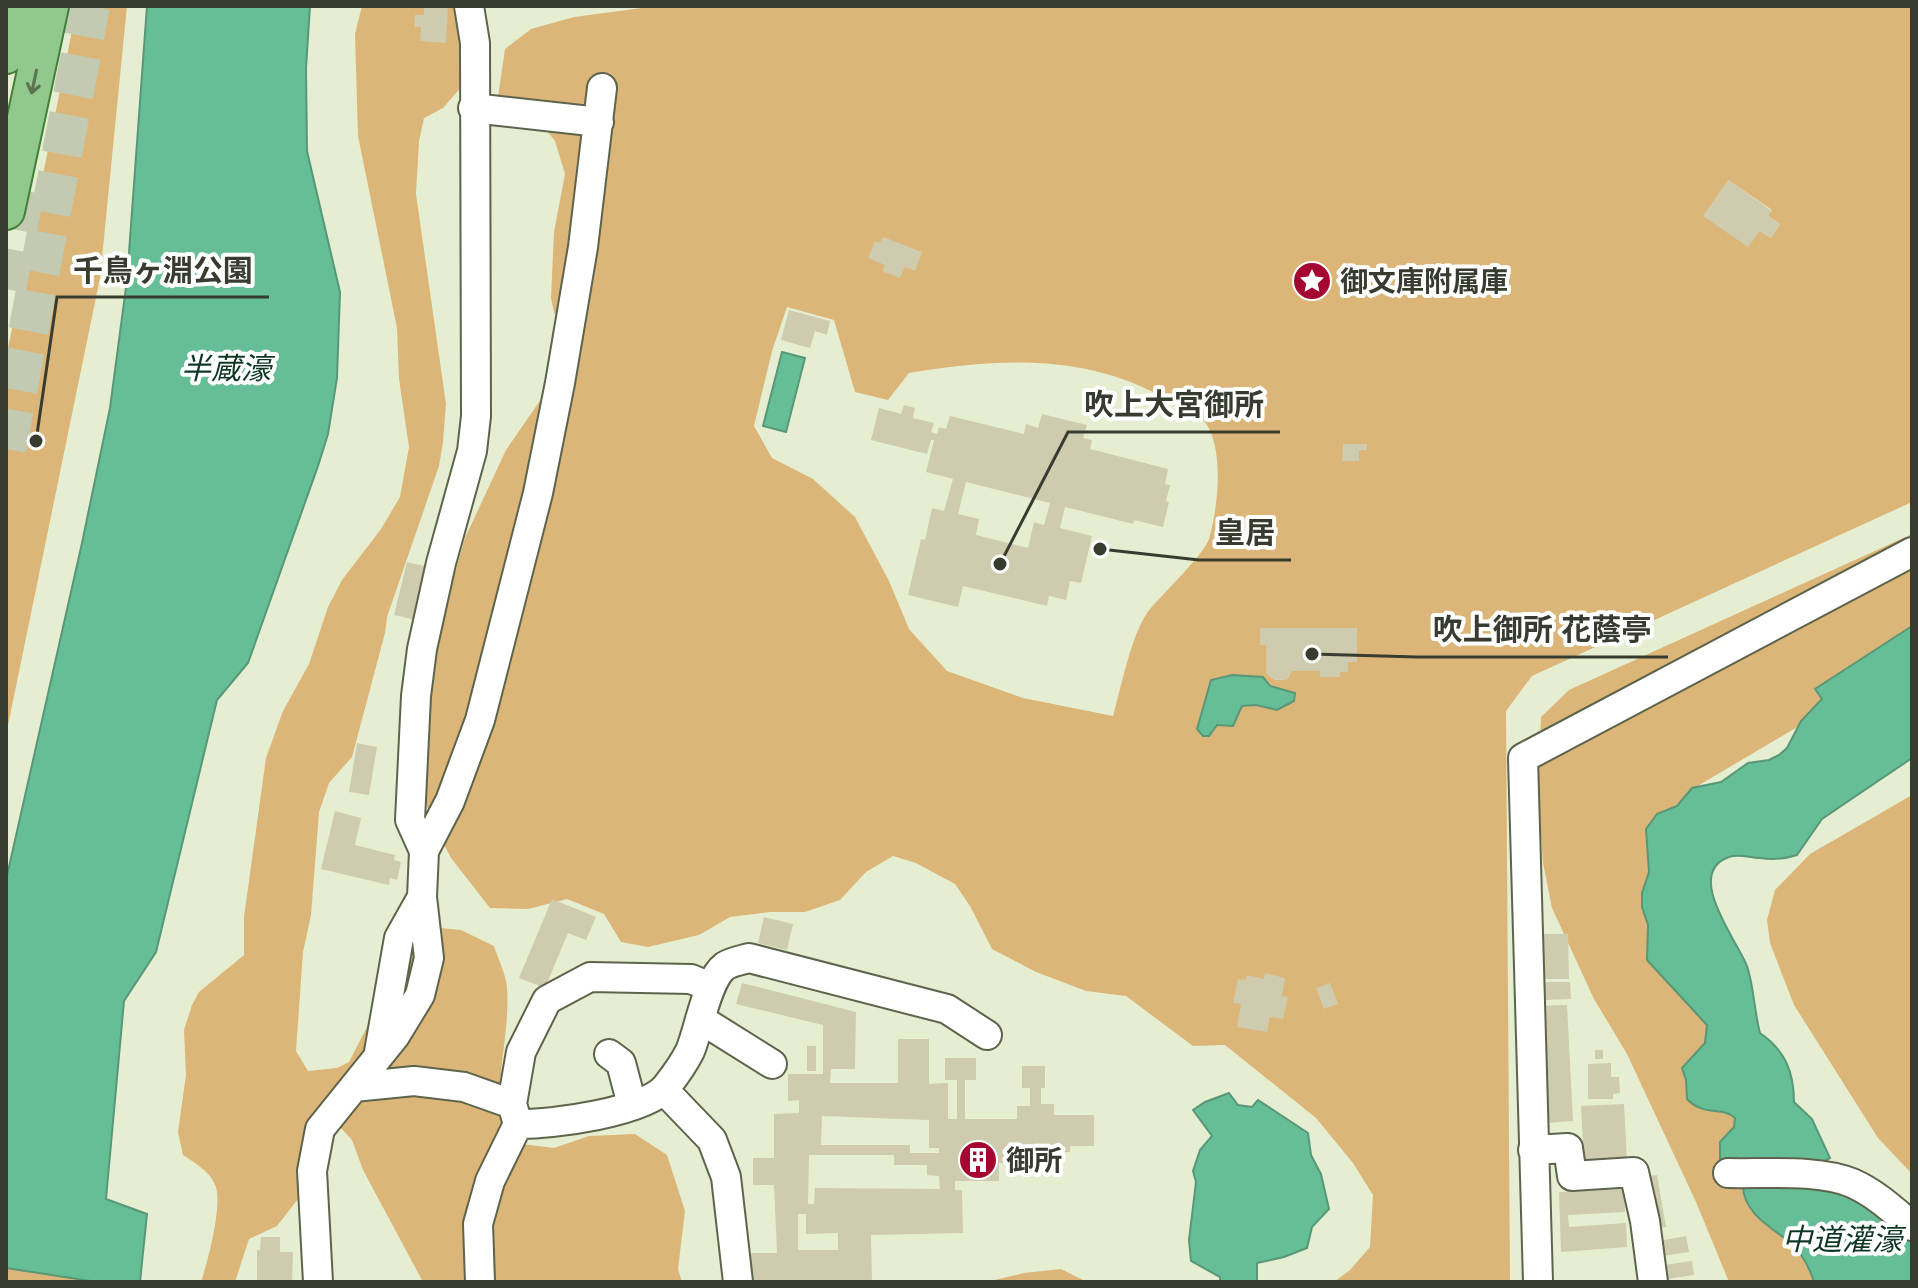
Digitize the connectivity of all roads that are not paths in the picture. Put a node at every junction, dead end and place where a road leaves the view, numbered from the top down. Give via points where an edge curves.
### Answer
1 (16, 6) edge
2 (50, 6) edge
3 (469, 6) edge
4 (6, 55) edge
5 (602, 88) dead end
6 (473, 108) junction
7 (599, 122) junction
8 (6, 211) edge
9 (1912, 552) edge
10 (424, 851) junction
11 (748, 978) dead end
12 (716, 980) junction
13 (700, 1019) junction
14 (987, 1035) dead end
15 (609, 1054) dead end
16 (772, 1064) dead end
17 (354, 1087) junction
18 (664, 1090) junction
19 (632, 1105) junction
20 (515, 1114) junction
21 (1533, 1150) junction
22 (1728, 1173) dead end
23 (1912, 1226) edge
24 (318, 1282) edge
25 (480, 1282) edge
26 (738, 1282) edge
27 (1538, 1282) edge
28 (1653, 1282) edge

1 - 4 main road
2 -> 8 main road
3 - 6 lane via 475,43
5 - 7 lane
6 - 7 lane
6 - 10 lane via 476,416 420,664 410,820
7 - 10 lane via 563,368 527,539 480,720 450,801
9 - 21 lane via 1523,758
10 - 17 lane via 422,897 399,938 378,1057
11 - 12 lane
12 - 13 lane
12 - 14 lane via 725,966 749,958 947,1009
12 - 20 lane via 590,977 547,1000 521,1052
13 - 16 lane
13 - 18 lane via 689,1053
15 - 19 lane via 621,1063
17 - 20 lane via 414,1081 464,1087
17 - 24 lane via 320,1129 312,1171
18 - 19 lane
18 - 26 lane via 712,1140 726,1177
19 - 20 lane via 542,1125
20 - 25 lane via 478,1224
21 - 27 lane
21 - 28 lane via 1568,1148 1572,1176 1634,1172
22 - 23 lane via 1849,1182

